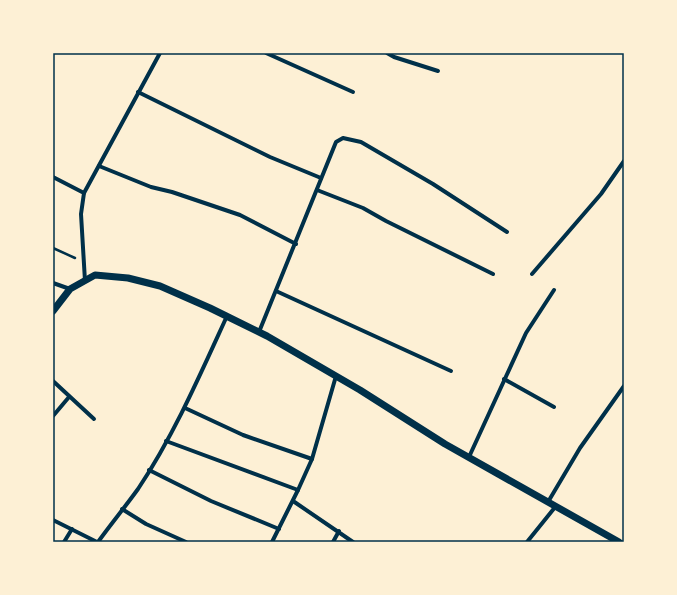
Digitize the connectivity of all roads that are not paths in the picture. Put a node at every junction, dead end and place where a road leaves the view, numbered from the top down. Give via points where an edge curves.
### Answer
1 (153, 53) edge
2 (266, 53) edge
3 (387, 53) edge
4 (159, 54) edge
5 (438, 71) dead end
6 (138, 92) junction
7 (353, 92) dead end
8 (624, 161) edge
9 (99, 166) junction
10 (53, 177) edge
11 (321, 178) junction
12 (317, 190) junction
13 (84, 193) junction
14 (507, 232) dead end
15 (296, 244) junction
16 (493, 274) dead end
17 (532, 274) dead end
18 (85, 280) junction
19 (53, 283) edge
20 (70, 289) junction
21 (554, 290) dead end
22 (276, 291) junction
23 (53, 311) edge
24 (227, 316) junction
25 (259, 332) junction
26 (451, 371) dead end
27 (336, 376) junction
28 (504, 379) junction
29 (53, 381) edge
30 (624, 386) edge
31 (68, 397) junction
32 (554, 407) dead end
33 (185, 408) junction
34 (53, 416) edge
35 (94, 419) dead end
36 (166, 441) junction
37 (469, 457) junction
38 (312, 459) junction
39 (149, 470) junction
40 (298, 490) junction
41 (293, 501) junction
42 (548, 502) junction
43 (556, 506) junction
44 (122, 510) junction
45 (53, 520) edge
46 (72, 529) junction
47 (279, 529) junction
48 (339, 531) junction
49 (64, 542) edge
50 (97, 542) edge
51 (186, 542) edge
52 (272, 542) edge
53 (334, 542) edge
54 (353, 542) edge
55 (527, 542) edge
56 (619, 542) edge

1 - 4 street
2 - 7 street
3 - 5 street
4 - 6 street
6 - 9 street
6 - 11 street via 270,157
8 - 17 street via 601,194
9 - 13 street
9 - 15 street via 151,187 240,216
10 - 13 street
11 - 12 street
11 - 14 street via 336,142 350,138 433,184
12 - 15 street
12 - 16 street via 363,208
13 - 18 street via 81,214
15 - 22 street
18 - 20 street
18 - 24 street via 95,275 160,286
19 - 20 street
20 - 23 street
21 - 28 street via 526,334
22 - 25 street
22 - 26 street
24 - 25 street
24 - 33 street
25 - 27 street
27 - 37 street
27 - 38 street
28 - 32 street
28 - 37 street
29 - 31 street
30 - 42 street via 580,448
31 - 34 street
31 - 35 street
33 - 36 street
33 - 38 street via 243,434
36 - 39 street
36 - 40 street
37 - 42 street
38 - 40 street
39 - 44 street
39 - 47 street via 212,501
40 - 41 street
41 - 47 street
41 - 48 street
42 - 43 street
43 - 55 street
43 - 56 street
44 - 50 street
44 - 51 street
45 - 46 street
46 - 49 street
46 - 50 street
47 - 52 street
48 - 53 street
48 - 54 street

